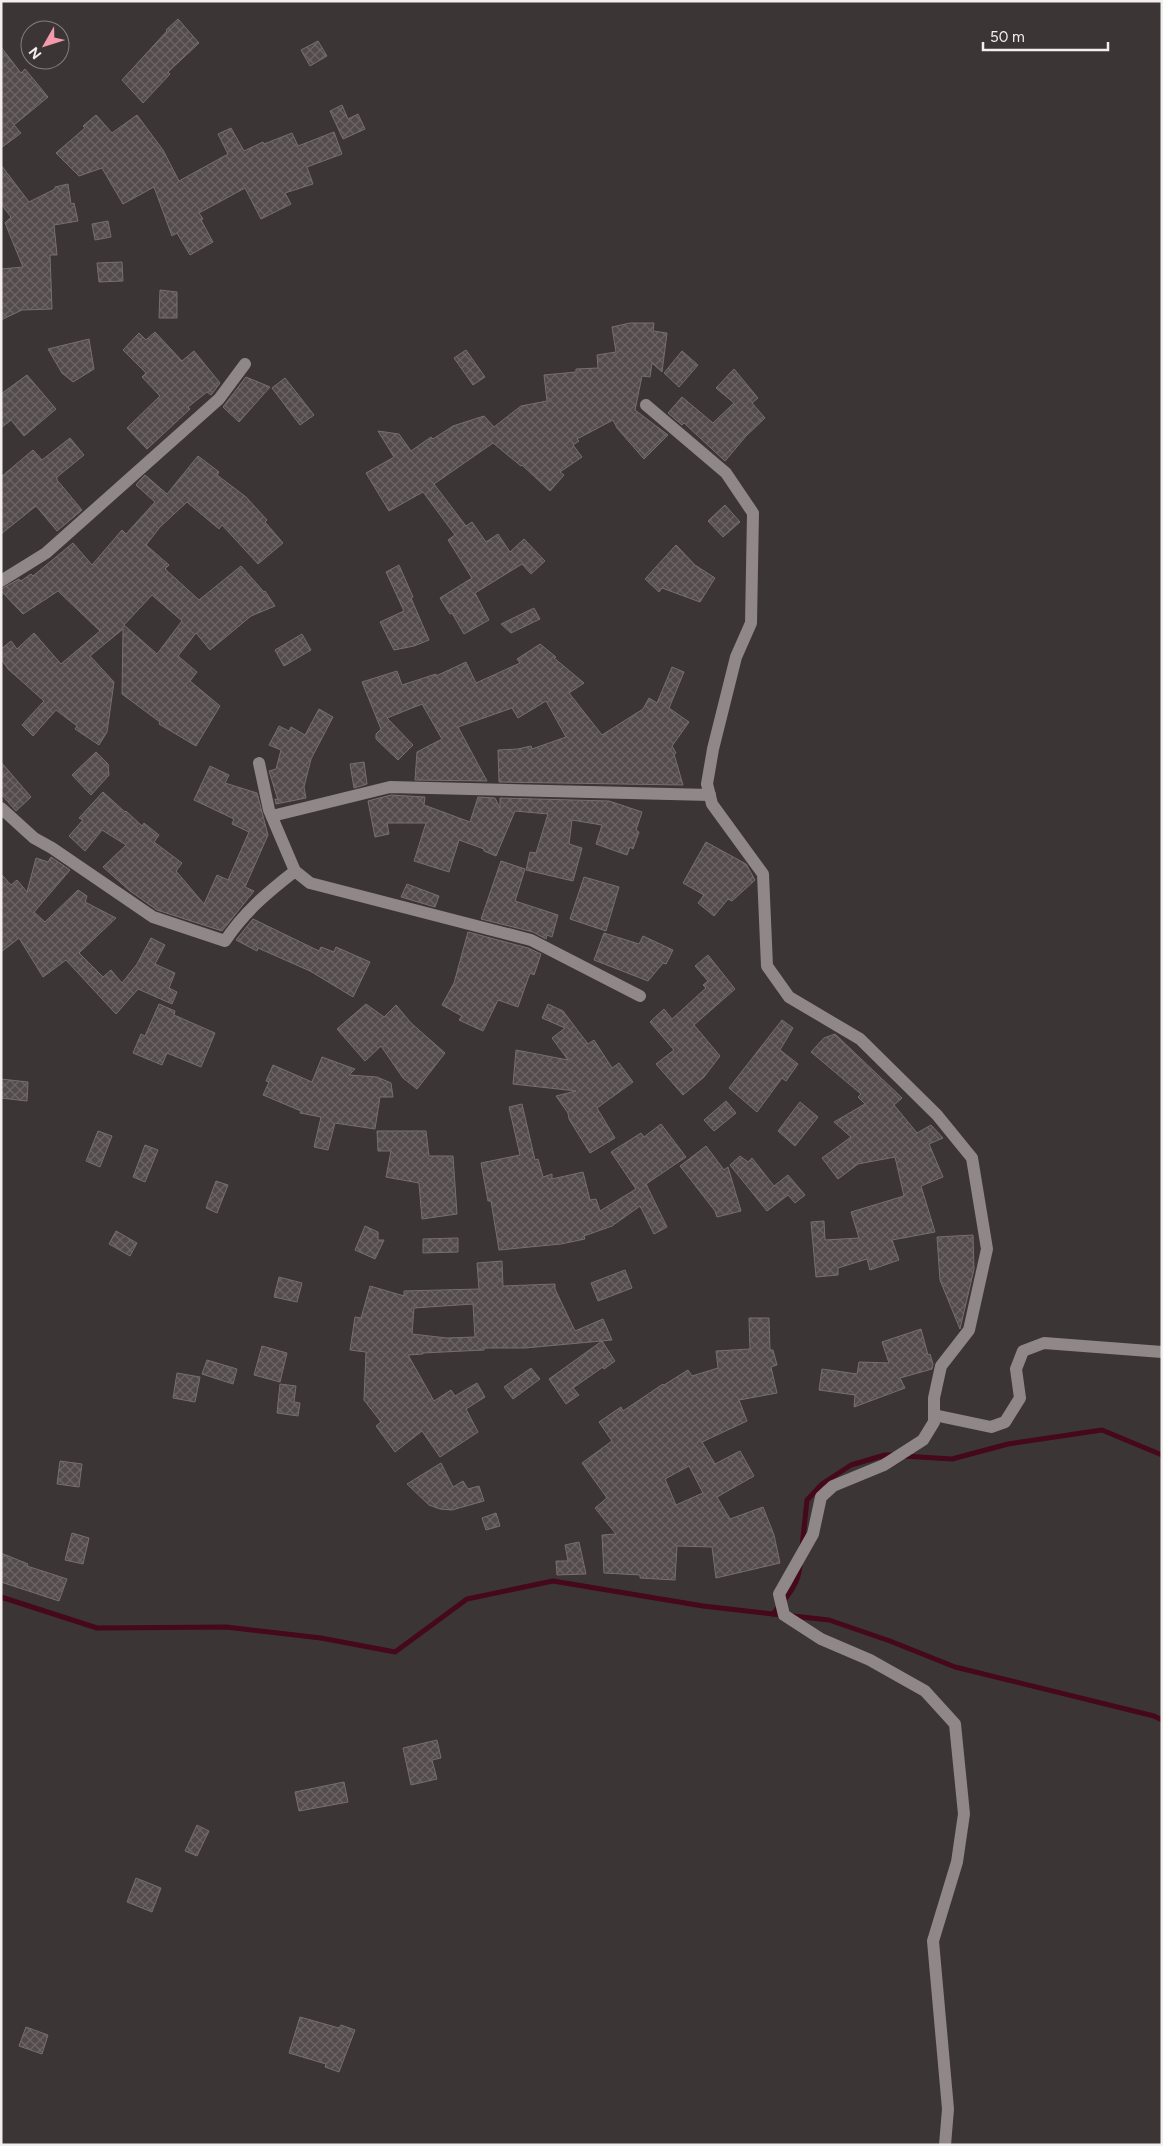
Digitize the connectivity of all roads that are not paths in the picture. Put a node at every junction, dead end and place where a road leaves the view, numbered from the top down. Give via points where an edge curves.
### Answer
1 (245, 364) dead end
2 (646, 405) dead end
3 (1, 581) edge
4 (259, 763) dead end
5 (710, 795) junction
6 (1, 808) edge
7 (272, 816) junction
8 (295, 871) junction
9 (640, 996) dead end
10 (1162, 1352) edge
11 (934, 1415) junction
12 (945, 2145) edge

1 - 3 street via 219,399 46,552
2 - 5 street via 726,473 753,513 751,622 736,657 713,749 707,784
4 - 7 street
5 - 7 street via 390,787
5 - 11 street via 712,804 763,874 766,966 790,997 860,1039 937,1114 972,1158 988,1249 969,1330 941,1366
6 - 8 street via 34,838 153,917 224,941 263,895
7 - 8 street
8 - 9 street via 310,883 531,940
10 - 11 street via 1044,1343 1022,1351 1016,1369 1020,1398 1005,1422 990,1427
11 - 12 street via 934,1422 923,1440 884,1465 833,1486 821,1497 813,1534 780,1594 784,1615 821,1640 870,1660 925,1691 955,1724 964,1814 957,1862 933,1941 948,2109

